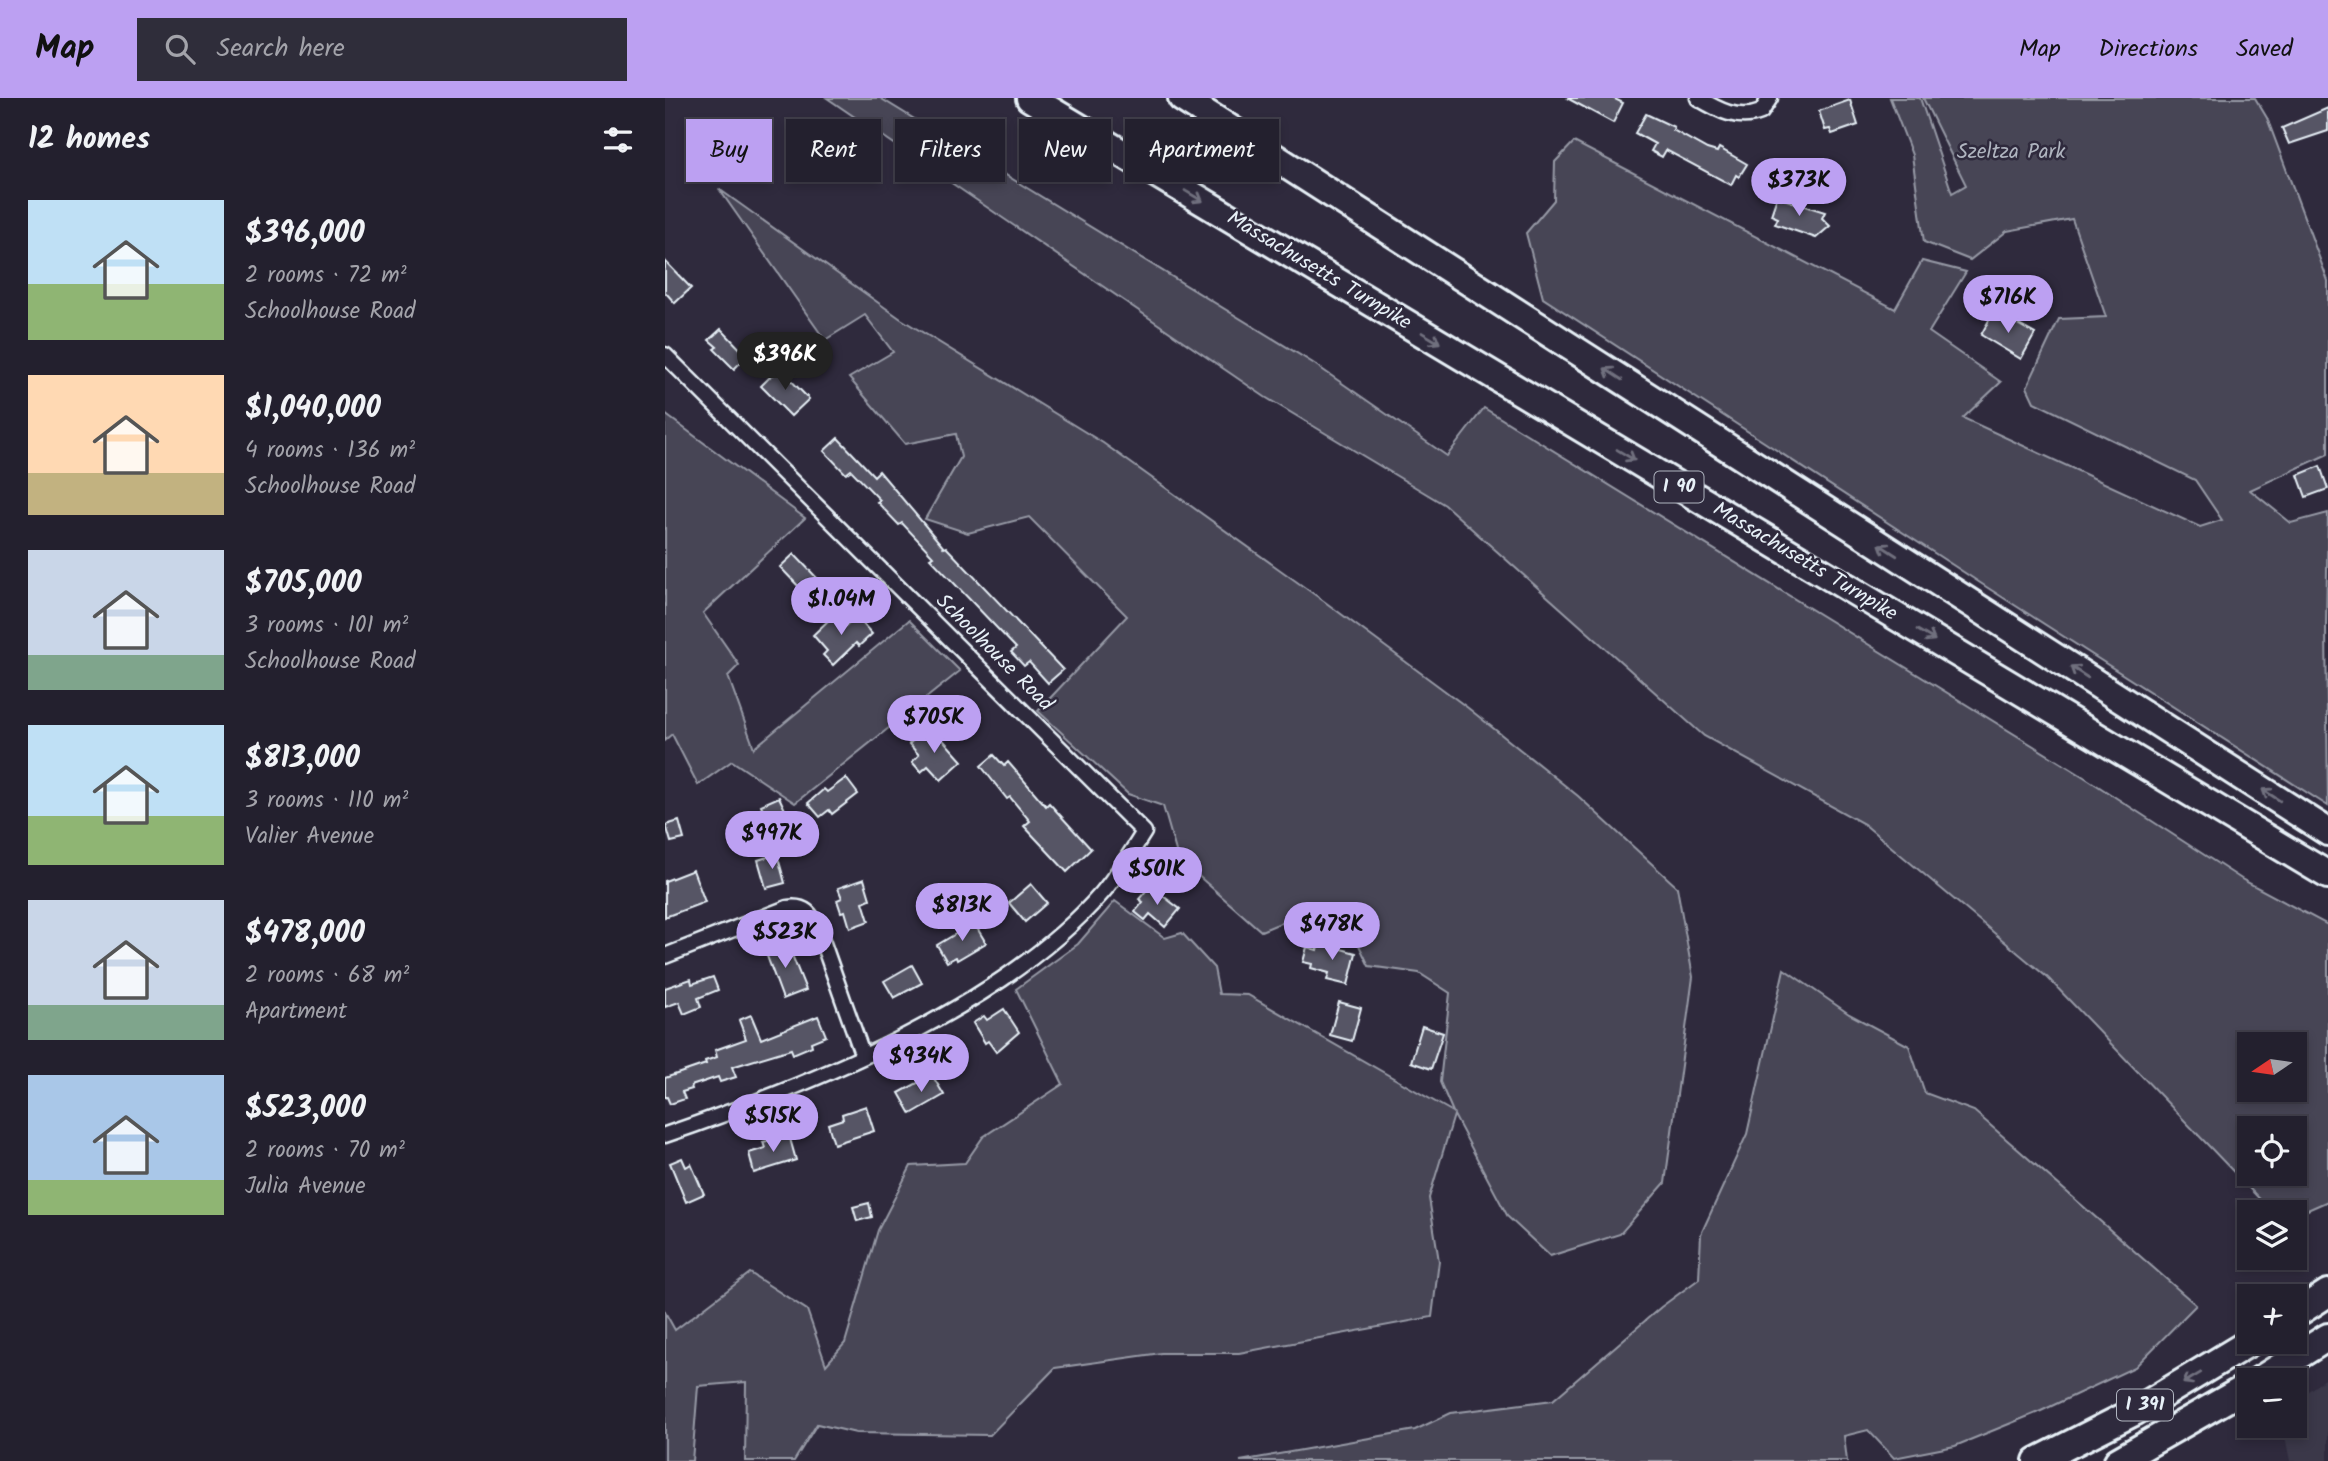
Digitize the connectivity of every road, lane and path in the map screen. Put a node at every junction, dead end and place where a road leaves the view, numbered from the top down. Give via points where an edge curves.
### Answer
1 (1030, 98) edge
2 (1182, 98) edge
3 (1698, 98) edge
4 (1770, 98) edge
5 (665, 355) edge
6 (2328, 832) edge
7 (2328, 875) edge
8 (665, 956) edge
9 (863, 1056) junction
10 (665, 1135) edge
11 (2328, 1293) edge
12 (2307, 1307) edge
13 (2328, 1337) edge
14 (2237, 1350) edge
15 (2279, 1368) edge
16 (2237, 1393) edge
17 (2036, 1461) edge
18 (2118, 1461) edge

1 -> 7 highway, Massachusetts Turnpike / I 90
6 -> 2 highway
3 - 4 street via 1742,116 1761,112
5 - 9 street, Schoolhouse Road via 1144,833 1102,893 1048,945 964,1001
8 - 9 street via 787,908 802,908 818,929
9 - 10 street via 792,1089
11 - 12 highway
13 - 15 highway
14 -> 17 highway, I 391 via 2134,1412
16 - 18 highway, I 391

